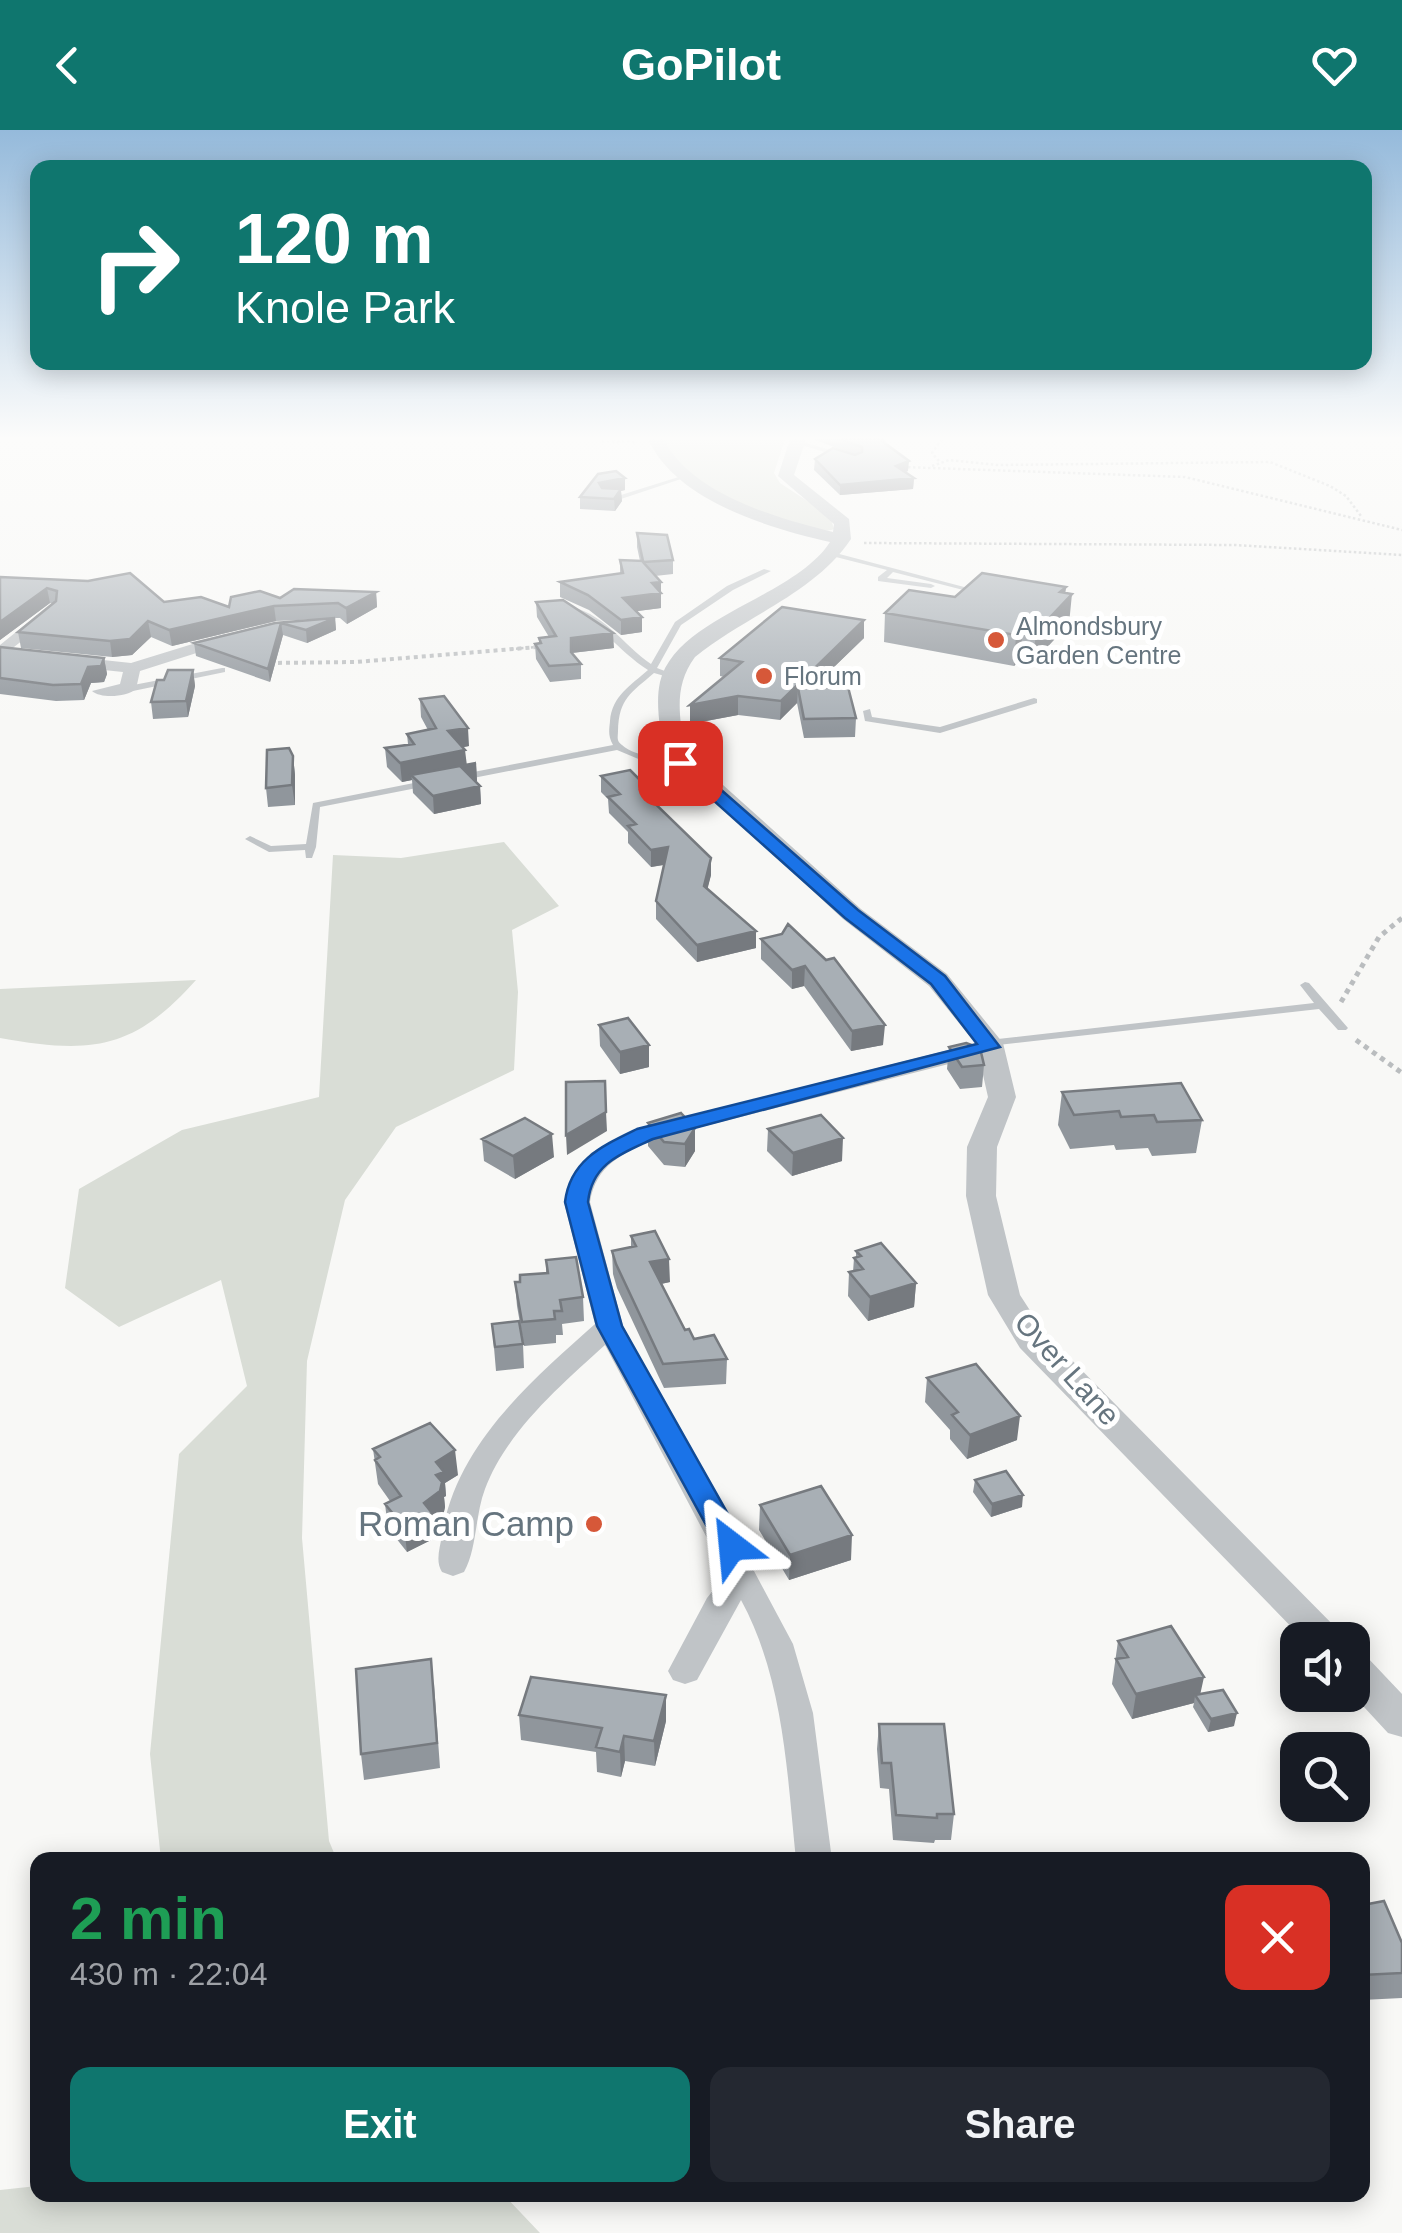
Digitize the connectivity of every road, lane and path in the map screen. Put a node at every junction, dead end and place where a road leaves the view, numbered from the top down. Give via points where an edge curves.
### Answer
1 (819, 537) edge
2 (840, 537) edge
3 (838, 545) junction
4 (1402, 555) edge
5 (892, 569) junction
6 (766, 571) dead end
7 (967, 588) junction
8 (987, 593) edge
9 (564, 607) edge
10 (31, 609) edge
11 (244, 635) edge
12 (548, 646) edge
13 (0, 654) edge
14 (19, 657) edge
15 (57, 660) edge
16 (256, 663) edge
17 (132, 668) junction
18 (222, 670) dead end
19 (662, 674) junction
20 (128, 688) junction
21 (100, 691) dead end
22 (1034, 701) dead end
23 (867, 710) dead end
24 (618, 747) junction
25 (680, 763) junction
26 (250, 839) dead end
27 (1402, 918) edge
28 (1305, 985) dead end
29 (1323, 1005) junction
30 (1342, 1028) joint
31 (990, 1045) junction
32 (1402, 1073) edge
33 (609, 1326) junction
34 (453, 1564) dead end
35 (743, 1575) junction
36 (1310, 1622) edge
37 (685, 1671) dead end
38 (1370, 1686) edge
39 (1402, 1721) edge
40 (813, 1852) edge

1 - 3 street
2 - 3 street
3 - 4 path via 1235,545
3 - 5 lane
3 - 19 street via 789,588 719,627
5 - 7 lane
5 - 7 lane via 880,579
6 - 19 lane via 678,624
7 - 8 lane
9 - 19 lane via 586,614
10 - 13 street via 57,612
11 - 17 street
12 - 16 path
13 - 14 street
15 - 17 street
17 - 20 street
18 - 20 lane
19 - 24 lane via 624,695 615,710
19 - 25 street
20 - 21 street
22 - 23 lane via 940,730 868,719
24 - 25 lane via 648,760
24 - 26 lane via 316,805 310,852 269,849
25 - 31 street, Over Lane via 938,980
27 - 29 path via 1379,937 1345,1002
28 - 29 lane
29 - 30 lane
29 - 31 lane
30 - 32 path
31 - 33 street via 645,1134 600,1155 579,1182 577,1202
31 - 36 street, Over Lane via 1002,1097 982,1148 981,1196 1004,1295 1032,1340
33 - 34 street via 548,1381 482,1463 462,1509
33 - 35 street
35 - 37 street via 718,1606
35 - 40 street via 768,1615 796,1695
38 - 39 street

